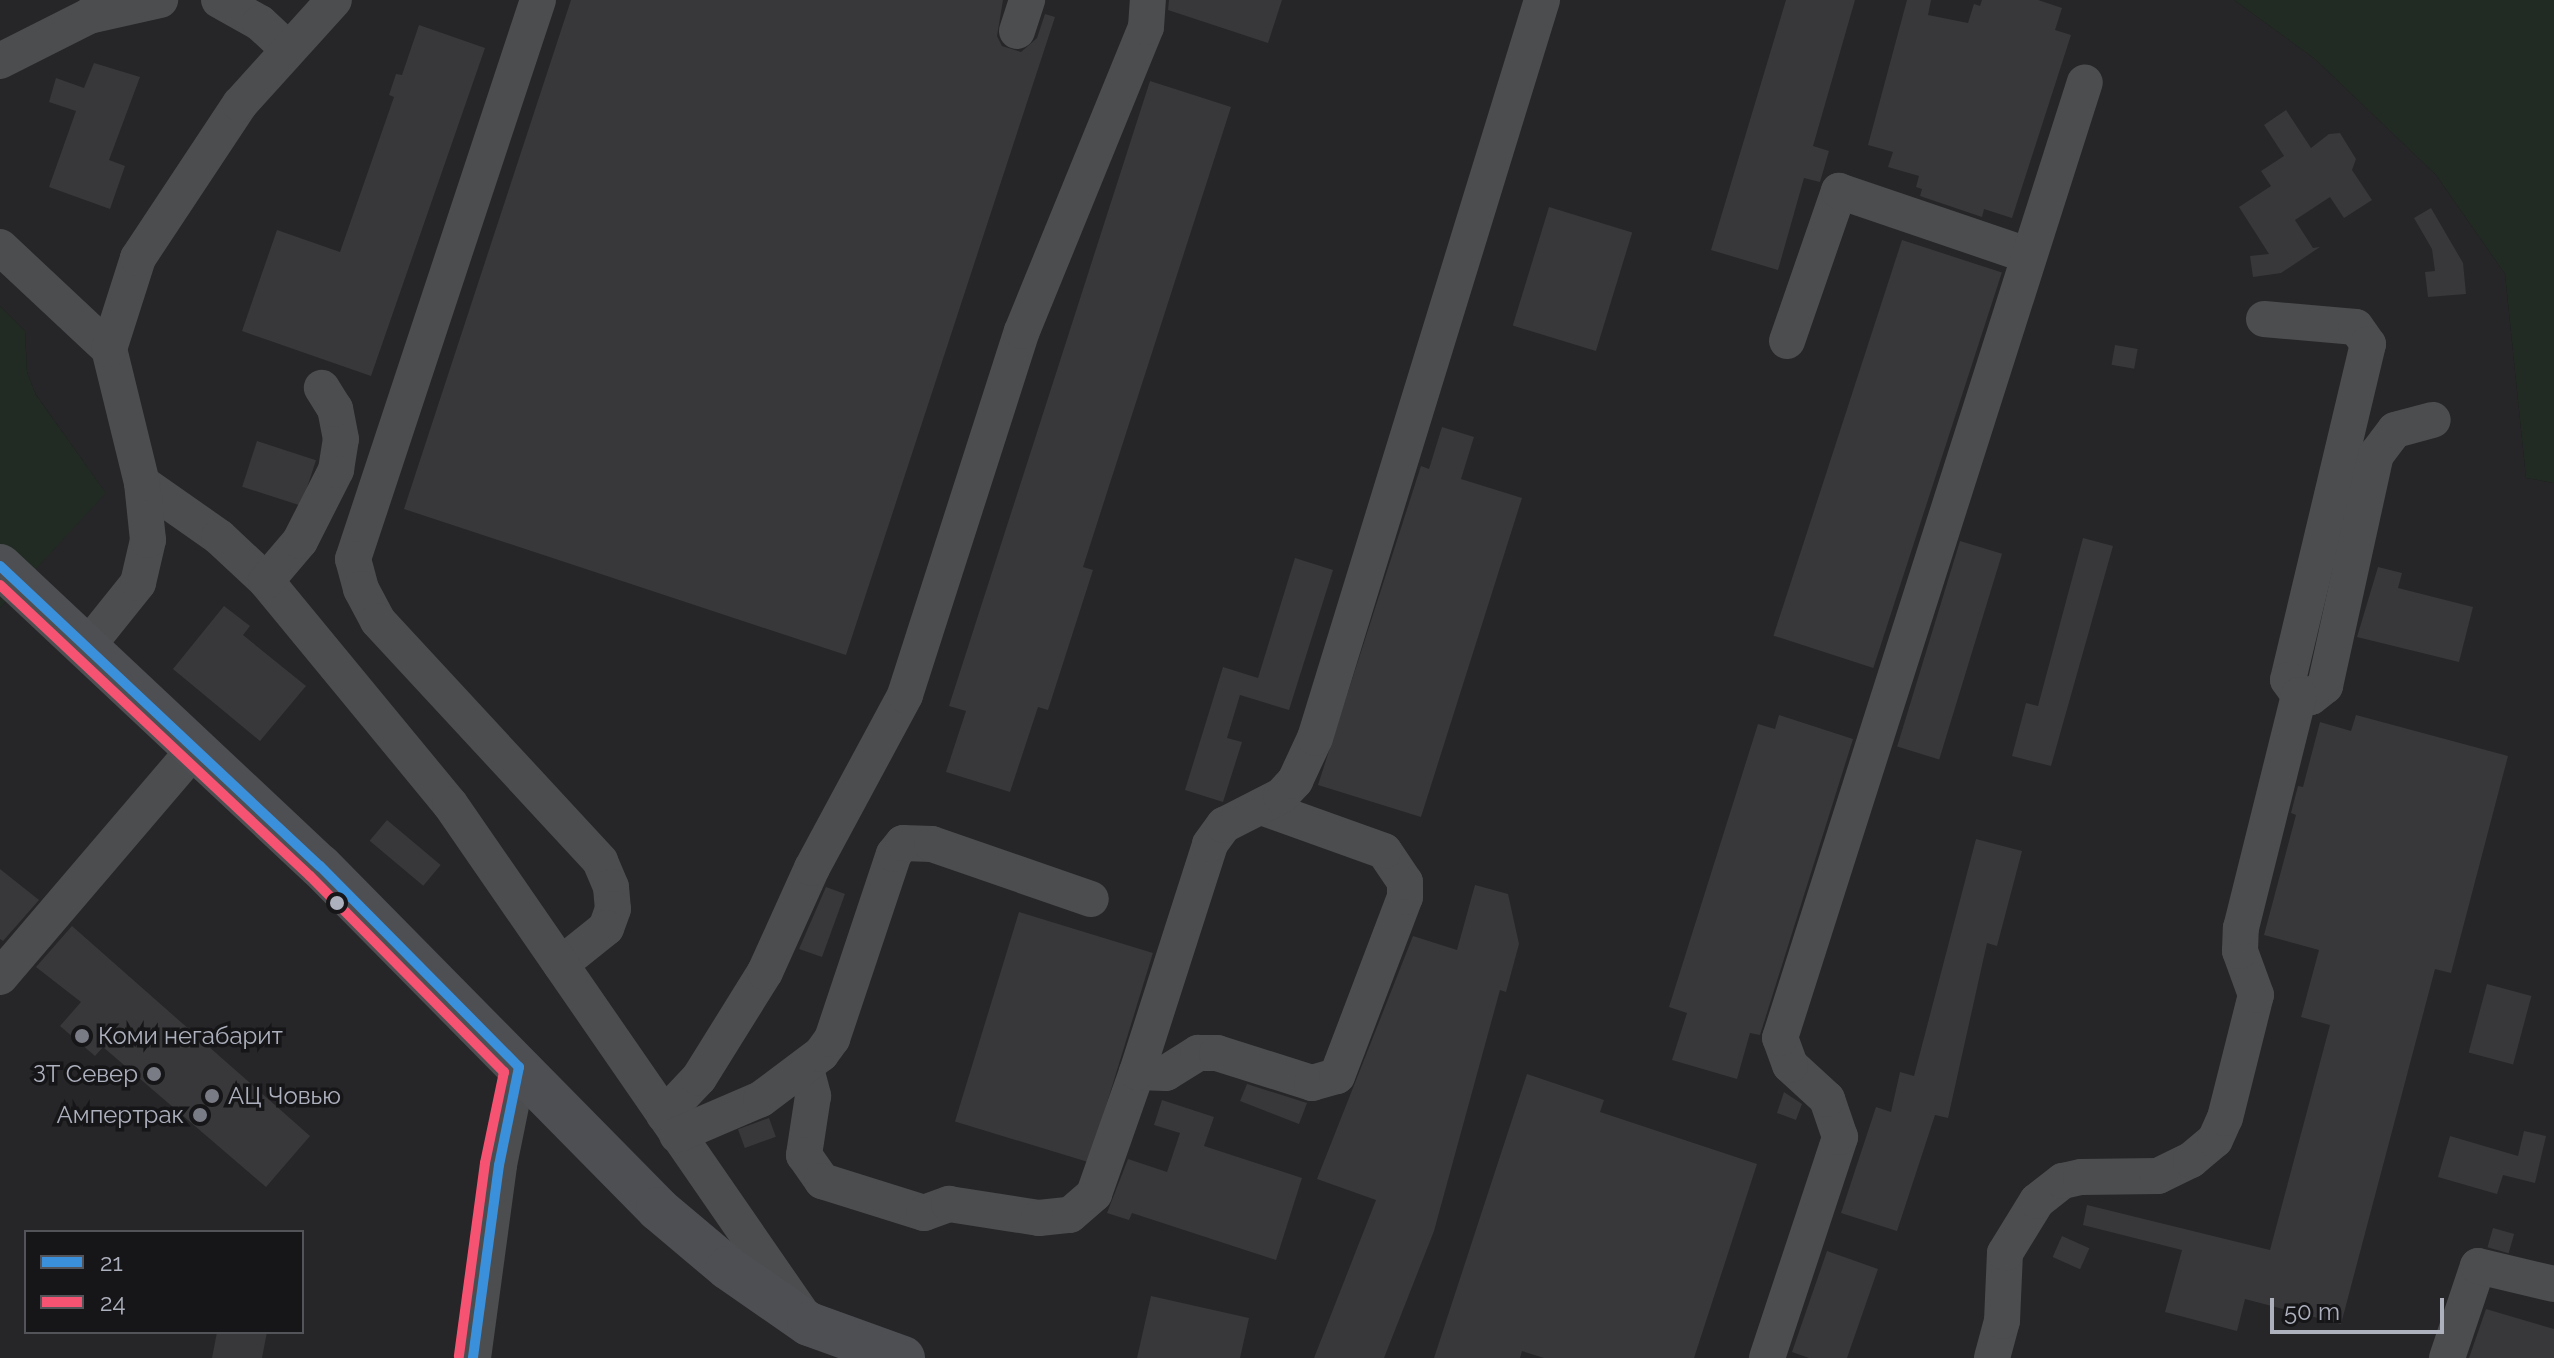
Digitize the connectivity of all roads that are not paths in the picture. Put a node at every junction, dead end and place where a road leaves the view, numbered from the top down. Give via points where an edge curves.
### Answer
1 (160, 0) edge
2 (219, 0) edge
3 (334, 0) edge
4 (538, 0) edge
5 (1148, 0) edge
6 (1542, 0) edge
7 (288, 49) junction
8 (0, 61) edge
9 (2085, 82) dead end
10 (0, 247) edge
11 (2027, 255) junction
12 (2264, 319) dead end
13 (1787, 341) dead end
14 (109, 349) junction
15 (322, 388) dead end
16 (2433, 420) dead end
17 (142, 483) junction
18 (0, 566) edge
19 (266, 581) junction
20 (86, 648) junction
21 (2299, 695) junction
22 (194, 750) junction
23 (1261, 807) junction
24 (1091, 899) dead end
25 (561, 964) junction
26 (0, 977) edge
27 (519, 1067) junction
28 (806, 1069) junction
29 (1137, 1072) junction
30 (671, 1125) junction
31 (2554, 1284) edge
32 (827, 1340) edge
33 (473, 1358) edge
34 (903, 1358) edge
35 (1767, 1358) edge
36 (1992, 1358) edge
37 (2447, 1358) edge

1 - 8 street via 89,16
2 - 7 street via 260,23
3 - 7 street
4 - 25 street via 353,559 378,621 600,861 613,909 606,928
5 - 30 street via 1146,27 1022,331 905,695 812,868 765,972
6 - 23 street via 1315,738 1295,781
7 - 14 street via 197,164 138,258
9 - 11 street
10 - 14 street
11 - 13 street via 1839,191
11 - 35 street via 1780,1038 1790,1065 1827,1099 1840,1137
12 - 21 street via 2356,327 2368,344 2288,680
14 - 17 street
15 - 19 street via 335,409 341,439 336,470 300,541
16 - 21 street via 2395,430 2376,455 2325,686 2311,697
17 - 19 street via 219,537
17 - 20 street via 148,540 138,583
18 - 20 main road
19 - 25 street via 450,804
20 - 22 main road
21 - 36 street via 2241,928 2240,951 2256,995 2215,1140 2191,1160 2158,1176 2081,1177 2063,1181 2037,1201 2005,1253 2002,1321
22 - 26 street
22 - 27 main road via 320,866
23 - 29 street via 1224,825 1210,844
23 - 29 street via 1384,851 1405,882 1405,897 1345,1061 1337,1076 1312,1083 1217,1053 1198,1053 1166,1073
24 - 28 street via 932,844 903,843 894,854 832,1039
25 - 30 street
27 - 32 main road via 658,1209
27 - 33 street via 499,1165
28 - 29 street via 813,1096 804,1155 822,1181 924,1213 949,1204 1039,1218 1070,1215 1094,1194
28 - 30 street via 761,1099
30 - 32 street
31 - 37 street via 2478,1266
32 - 34 main road

